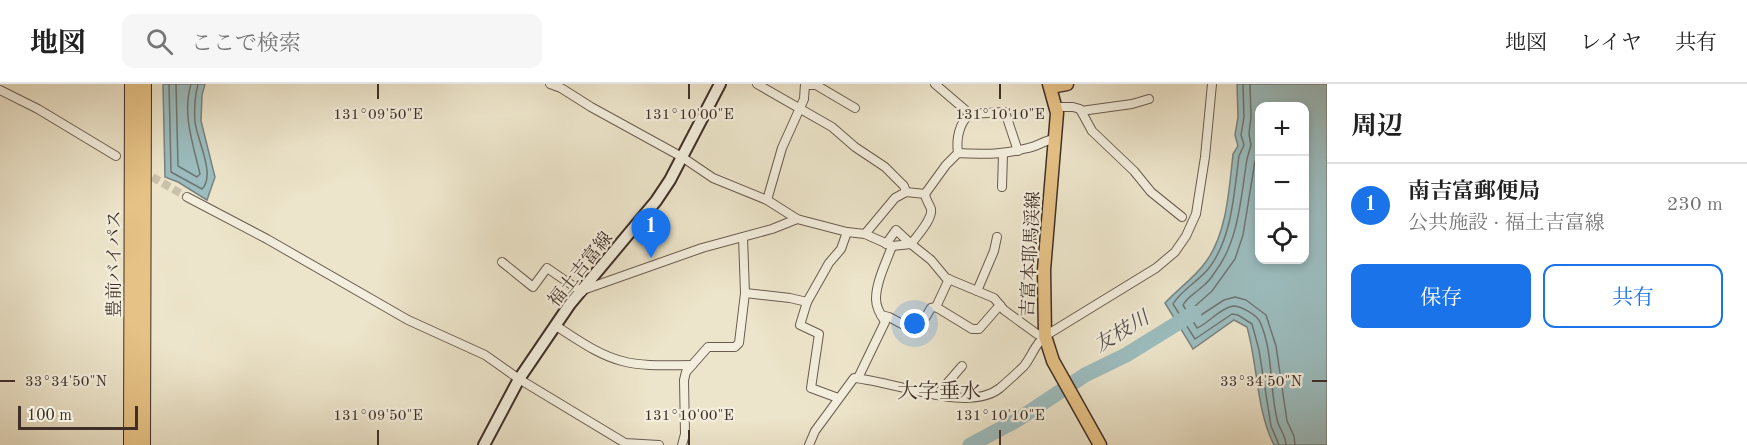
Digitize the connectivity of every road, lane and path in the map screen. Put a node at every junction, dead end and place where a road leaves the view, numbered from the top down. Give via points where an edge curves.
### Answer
1 (132, 84) edge
2 (144, 84) edge
3 (550, 84) edge
4 (720, 84) edge
5 (757, 84) edge
6 (805, 84) edge
7 (935, 84) edge
8 (1067, 84) edge
9 (1212, 84) edge
10 (562, 86) edge
11 (1050, 86) edge
12 (0, 90) edge
13 (1149, 99) dead end
14 (1055, 107) junction
15 (800, 108) junction
16 (855, 108) dead end
17 (1081, 111) junction
18 (970, 114) junction
19 (1055, 139) junction
20 (1018, 151) junction
21 (958, 153) junction
22 (1003, 154) junction
23 (116, 156) dead end
24 (682, 157) junction
25 (1002, 187) dead end
26 (906, 192) junction
27 (925, 194) junction
28 (188, 197) tunnel mouth
29 (767, 200) junction
30 (1182, 217) dead end
31 (797, 219) junction
32 (847, 232) junction
33 (865, 234) junction
34 (743, 237) junction
35 (997, 237) dead end
36 (911, 244) junction
37 (889, 245) junction
38 (502, 262) dead end
39 (949, 279) junction
40 (583, 291) junction
41 (977, 291) junction
42 (745, 293) junction
43 (807, 302) junction
44 (1000, 305) junction
45 (936, 307) junction
46 (881, 315) junction
47 (556, 326) junction
48 (1045, 336) junction
49 (692, 365) junction
50 (962, 366) dead end
51 (858, 378) junction
52 (519, 379) junction
53 (938, 395) junction
54 (838, 398) junction
55 (1097, 440) edge
56 (131, 445) edge
57 (143, 445) edge
58 (484, 445) edge
59 (634, 445) edge
60 (659, 445) edge
61 (682, 445) edge
62 (809, 445) edge

1 - 56 highway, 豊前バイパス
2 - 57 highway, 豊前バイパス
3 - 10 street
4 - 24 main road, 福土吉富線
5 - 15 street
6 - 15 street
6 - 16 street via 816,85
7 - 18 street
8 - 11 main road
9 - 48 street via 1196,214 1186,236 1156,268
10 - 24 street via 591,107
11 - 14 main road, 吉富本耶馬渓線
12 - 23 street
13 - 17 street
14 - 17 street
14 - 19 main road, 吉富本耶馬渓線
15 - 26 street via 885,167
15 - 29 street via 782,148
17 - 30 street via 1092,131 1151,192
18 - 20 street via 1005,112
18 - 21 street via 956,142
19 - 20 street
19 - 48 main road, 吉富本耶馬渓線 via 1044,270
20 - 22 street
21 - 22 street
21 - 27 street
22 - 25 street
24 - 29 street via 713,178
24 - 40 main road, 福土吉富線 via 656,201
26 - 27 street
26 - 33 street via 895,198
27 - 36 street via 930,217
28 - 52 street via 408,320 485,355
29 - 31 street
31 - 32 street
31 - 34 street
32 - 33 street
32 - 43 street via 841,249
33 - 37 street
34 - 40 street
34 - 42 street
35 - 41 street
36 - 37 street
36 - 37 street via 896,230
36 - 39 street
37 - 46 street via 876,299
38 - 40 street via 533,287 547,268
39 - 41 street
39 - 45 street
40 - 47 main road, 福土吉富線
41 - 44 street
42 - 43 street
42 - 49 street via 739,343 735,347 708,347
43 - 54 street via 800,325 819,334 811,388
44 - 45 street via 980,329 972,329
44 - 48 street
45 - 46 street via 931,308 917,332
46 - 51 street via 885,322
47 - 49 street via 601,354 622,361
47 - 52 main road, 福土吉富線
48 - 53 street via 1025,364 989,395
48 - 55 main road, 吉富本耶馬渓線 via 1053,361
49 - 61 street via 684,380
50 - 53 street
51 - 53 street
51 - 54 street
52 - 58 main road, 福土吉富線
52 - 59 street
54 - 62 street
59 - 60 street

